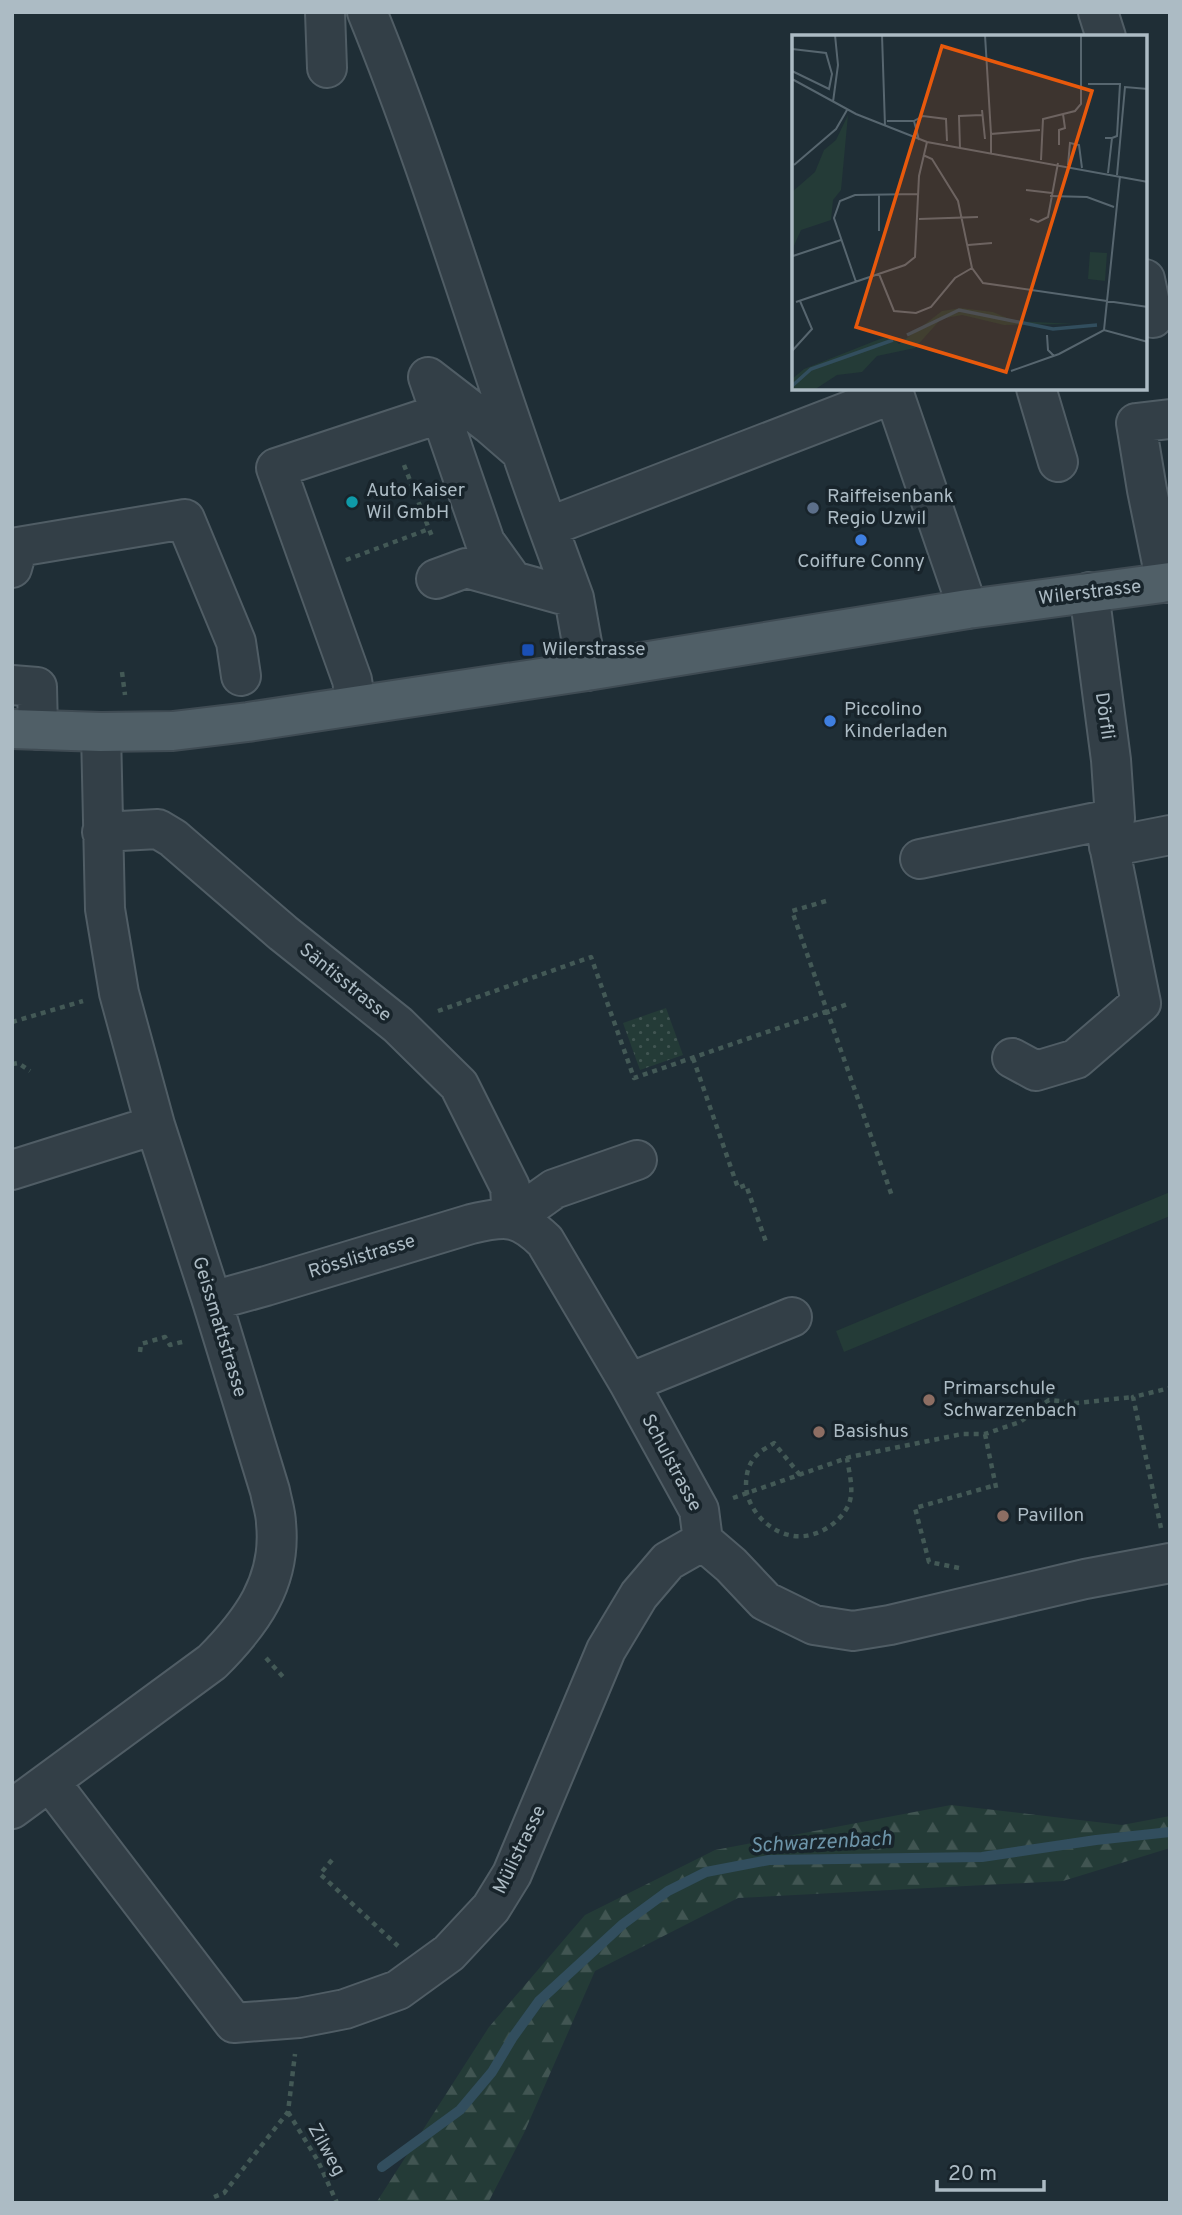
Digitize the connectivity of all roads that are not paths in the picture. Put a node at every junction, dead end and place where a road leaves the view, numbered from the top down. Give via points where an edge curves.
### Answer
1 (325, 12) edge
2 (367, 12) edge
3 (1098, 12) edge
4 (1105, 35) edge
5 (327, 68) dead end
6 (1147, 289) edge
7 (1153, 318) dead end
8 (1037, 390) edge
9 (892, 391) edge
10 (439, 414) junction
11 (1170, 419) edge
12 (520, 452) junction
13 (1058, 462) dead end
14 (548, 527) junction
15 (14, 548) edge
16 (451, 574) dead end
17 (513, 581) junction
18 (1168, 583) edge
19 (194, 589) dead end
20 (1089, 592) junction
21 (574, 598) junction
22 (968, 609) junction
23 (587, 671) junction
24 (241, 677) junction
25 (12, 685) edge
26 (356, 705) junction
27 (248, 722) junction
28 (25, 730) edge
29 (101, 732) junction
30 (102, 832) junction
31 (1111, 835) junction
32 (1170, 835) edge
33 (920, 859) dead end
34 (981, 865) dead end
35 (1012, 1058) dead end
36 (155, 1125) junction
37 (637, 1160) dead end
38 (12, 1170) edge
39 (512, 1219) junction
40 (212, 1300) junction
41 (792, 1317) dead end
42 (629, 1384) junction
43 (703, 1541) junction
44 (1169, 1563) edge
45 (50, 1782) junction
46 (12, 1809) edge

1 - 5 street
2 - 12 street via 400,94
3 - 4 street
6 - 7 street
8 - 13 street
9 - 14 street
9 - 22 street
10 - 12 street via 428,377
10 - 17 street via 485,542
10 - 26 street via 276,468 336,615
11 - 18 street via 1136,423
12 - 14 street
14 - 21 street
15 - 24 street via 185,519 236,642
16 - 17 street
17 - 21 street
18 - 20 main road, Wilerstrasse
19 - 24 street via 218,649
20 - 22 main road, Wilerstrasse
20 - 31 street, Dörfli via 1111,761
21 - 23 street
22 - 23 main road, Wilerstrasse
23 - 26 main road, Wilerstrasse
24 - 27 street
25 - 28 street via 37,687
26 - 27 main road, Wilerstrasse
27 - 29 main road, Wilerstrasse via 173,731
28 - 29 main road, Wilerstrasse
29 - 30 street, Geissmattstrasse
30 - 36 street, Geissmattstrasse via 105,909 119,993
30 - 39 street, Säntisstrasse via 158,829 173,838 398,1025 459,1085 510,1187
31 - 32 street
31 - 33 street
31 - 34 street
31 - 35 street, Dörfli via 1133,938 1141,1003 1076,1059 1036,1071
36 - 38 street
36 - 40 street, Geissmattstrasse
37 - 39 street via 554,1189
39 - 40 street, Rösslistrasse via 471,1224
39 - 42 street, Schulstrasse via 532,1228 544,1241
40 - 45 street, Geissmattstrasse via 270,1491 276,1524 271,1580 240,1633 212,1662
41 - 42 street
42 - 43 street, Schulstrasse via 699,1510
43 - 44 street via 765,1601 814,1625 853,1631
43 - 45 street, Mülistrasse via 668,1561 639,1595 606,1650 512,1874 491,1908 449,1953 398,1990 345,2009 234,2023
45 - 46 street, Geissmattstrasse

